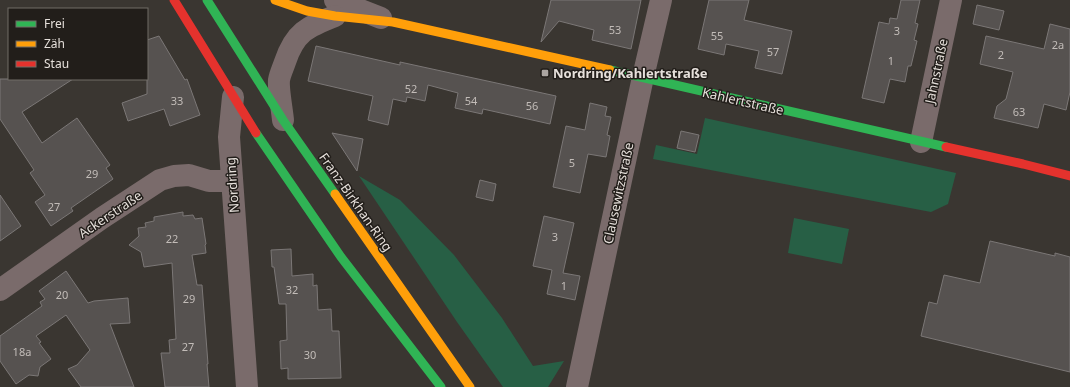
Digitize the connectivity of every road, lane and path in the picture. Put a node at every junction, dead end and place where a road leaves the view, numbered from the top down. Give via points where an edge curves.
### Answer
1 (174, 0) edge
2 (207, 0) edge
3 (275, 0) edge
4 (661, 0) edge
5 (951, 0) edge
6 (335, 8) edge
7 (393, 22) joint
8 (643, 77) junction
9 (234, 97) junction
10 (283, 120) junction
11 (921, 142) junction
12 (1070, 176) edge
13 (232, 182) junction
14 (0, 290) edge
15 (248, 387) edge
16 (441, 387) edge
17 (470, 387) edge
18 (577, 387) edge

1 - 9 main road
2 - 10 main road, Franz-Birkhan-Ring
3 - 6 main road, Kahlertstraße via 307,11
4 - 8 street, Clausewitzstraße
5 - 11 street, Jahnstraße
6 - 7 street, Kahlertstraße
6 - 10 street via 306,29 290,48 279,80
7 - 8 main road, Kahlertstraße
8 - 11 main road, Kahlertstraße
8 - 18 street, Clausewitzstraße
9 - 13 street, Nordring via 229,137
9 - 16 main road via 341,257
10 - 17 main road, Franz-Birkhan-Ring
11 - 12 main road, Kahlertstraße
13 - 14 street, Ackerstraße via 210,181 189,175 160,180
13 - 15 street, Nordring

